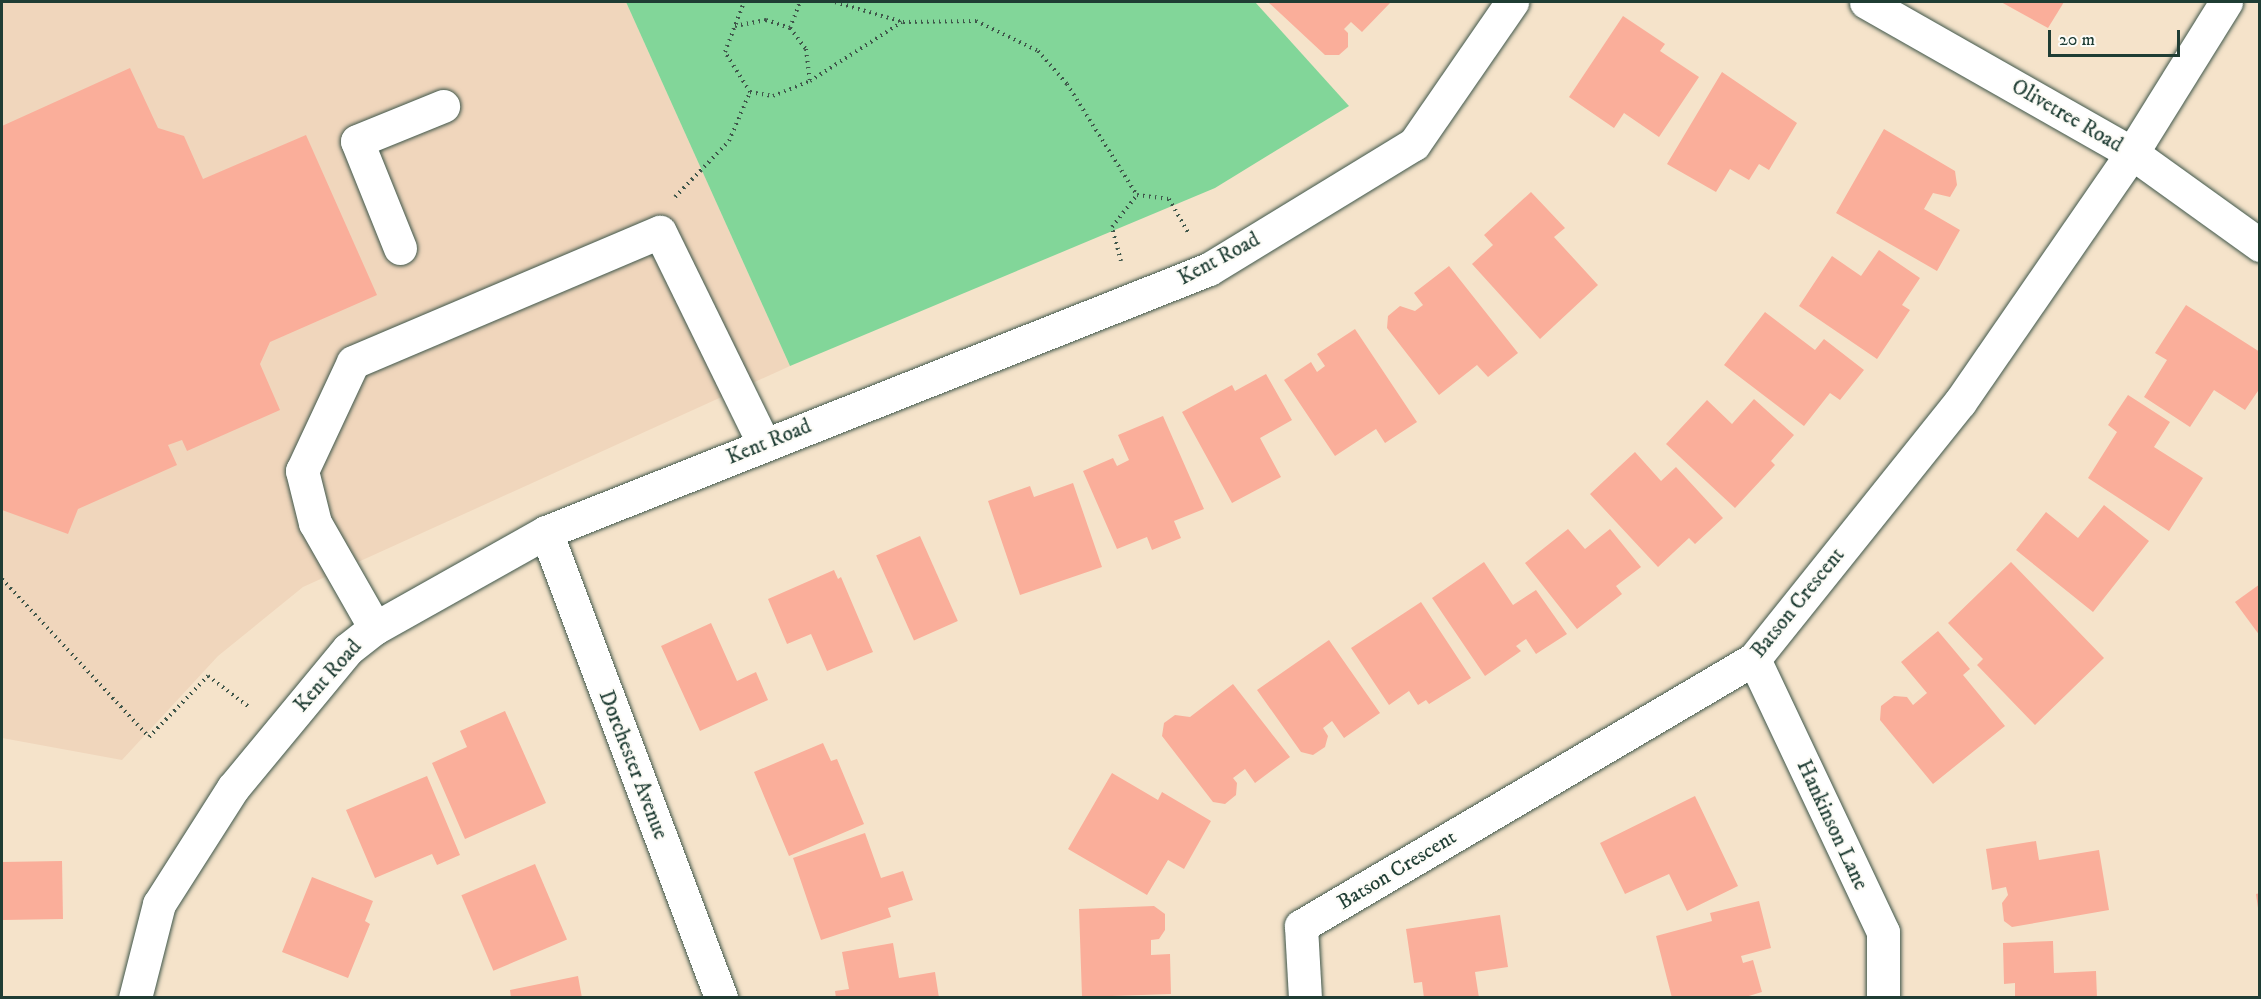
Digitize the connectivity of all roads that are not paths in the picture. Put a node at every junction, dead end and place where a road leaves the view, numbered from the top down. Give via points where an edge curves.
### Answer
1 (1512, 2) edge
2 (1866, 2) edge
3 (2226, 2) edge
4 (443, 106) dead end
5 (2132, 153) junction
6 (2259, 245) edge
7 (400, 248) dead end
8 (764, 444) junction
9 (546, 532) junction
10 (375, 628) junction
11 (1754, 659) junction
12 (135, 998) edge
13 (721, 998) edge
14 (1305, 998) edge
15 (1883, 998) edge

1 - 8 street, Kent Road via 1414,144 1209,269
2 - 5 street, Olivetree Road
3 - 5 street, Batson Crescent
4 - 7 street via 357,141
5 - 6 street, Olivetree Road
5 - 11 street, Batson Crescent via 1960,402
8 - 9 street, Kent Road
8 - 10 street via 660,232 353,362 302,471 315,523
9 - 10 street, Kent Road
9 - 13 street, Dorchester Avenue
10 - 12 street, Kent Road via 348,649 233,788 159,904
11 - 14 street, Batson Crescent via 1301,926
11 - 15 street, Hankinson Lane via 1882,932

